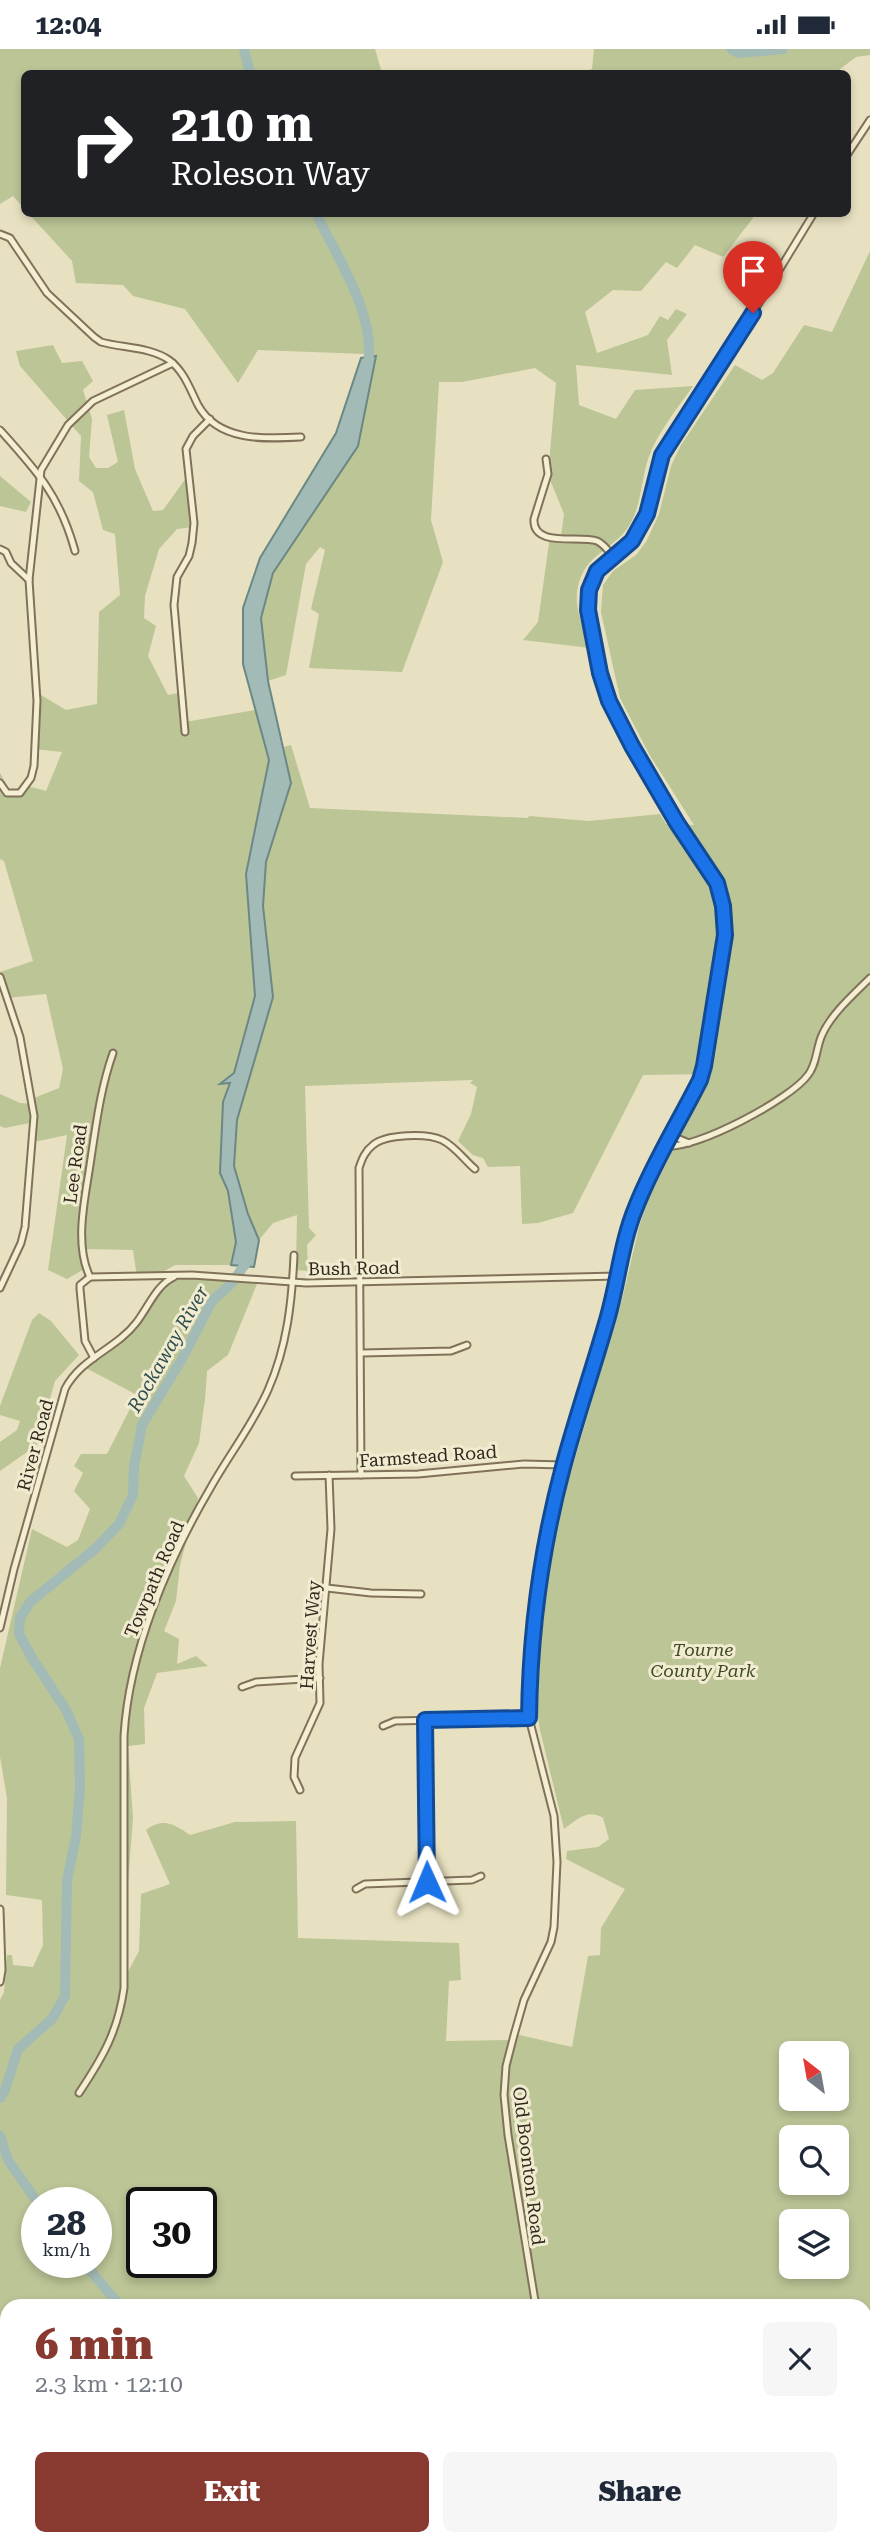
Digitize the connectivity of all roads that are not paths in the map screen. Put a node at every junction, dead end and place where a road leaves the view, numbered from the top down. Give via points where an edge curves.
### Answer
1 (870, 120) edge
2 (851, 149) edge
3 (812, 217) edge
4 (0, 234) edge
5 (173, 363) junction
6 (209, 419) junction
7 (0, 430) edge
8 (301, 437) dead end
9 (546, 459) dead end
10 (41, 480) junction
11 (0, 549) edge
12 (75, 551) dead end
13 (614, 557) junction
14 (29, 580) junction
15 (185, 731) dead end
16 (0, 783) edge
17 (0, 977) edge
18 (870, 978) edge
19 (114, 1053) dead end
20 (672, 1136) junction
21 (689, 1143) junction
22 (666, 1146) junction
23 (475, 1169) dead end
24 (294, 1255) dead end
25 (181, 1276) junction
26 (618, 1276) junction
27 (90, 1277) junction
28 (292, 1282) junction
29 (360, 1282) junction
30 (0, 1288) edge
31 (467, 1345) dead end
32 (362, 1353) junction
33 (94, 1357) junction
34 (563, 1465) junction
35 (329, 1475) junction
36 (361, 1475) junction
37 (295, 1476) dead end
38 (327, 1588) junction
39 (421, 1594) dead end
40 (0, 1628) edge
41 (320, 1678) junction
42 (242, 1687) dead end
43 (529, 1718) junction
44 (425, 1720) junction
45 (383, 1726) dead end
46 (300, 1790) dead end
47 (481, 1877) dead end
48 (427, 1882) junction
49 (356, 1889) dead end
50 (0, 1909) edge
51 (0, 1982) edge
52 (79, 2093) dead end
53 (535, 2299) edge

1 - 2 street
3 - 13 street, Old Boonton Road via 712,380 670,439 656,470 647,514 632,541
4 - 5 street via 10,238 47,292 94,337 160,355
5 - 6 street
5 - 10 street via 108,392 80,412 58,439
6 - 8 street via 229,432 255,438
6 - 15 street via 186,449 194,523 174,603
7 - 10 street
9 - 13 street via 548,474 533,527 537,533 593,540
10 - 12 street via 52,484
10 - 14 street
11 - 14 street
13 - 20 street, Old Boonton Road via 597,571 589,590 588,610 600,673 617,719 717,883 723,906 725,926 702,1074
14 - 16 street via 36,718 31,778 21,792 7,793
17 - 30 street via 26,1061 34,1116 25,1227
18 - 21 street via 827,1027 814,1065 801,1083 729,1127
19 - 27 street, Lee Road via 98,1103 83,1201 84,1263
20 - 21 street
20 - 22 street, Old Boonton Road
21 - 22 street
22 - 26 street, Old Boonton Road via 635,1209
23 - 29 street via 452,1146 434,1137 392,1137 373,1144 359,1168
24 - 28 street, Towpath Road
25 - 27 street, Bush Road
25 - 28 street, Bush Road
25 - 33 street, River Road via 169,1280 130,1330
26 - 29 street, Bush Road
26 - 34 street, Old Boonton Road
27 - 33 street, Lee Road via 80,1289 85,1341
28 - 29 street, Bush Road
28 - 52 street, Towpath Road via 285,1337 268,1389 195,1516 136,1660 124,1736 124,1987 109,2045
29 - 32 street
31 - 32 street via 451,1352
32 - 36 street
33 - 40 street, River Road via 69,1381 61,1399
34 - 36 street, Farmstead Road
34 - 43 street, Old Boonton Road via 534,1615
35 - 36 street, Farmstead Road
35 - 37 street, Farmstead Road
35 - 38 street, Harvest Way
38 - 39 street
38 - 41 street, Harvest Way
41 - 42 street
41 - 46 street, Harvest Way via 320,1703 295,1758 294,1777
43 - 44 street
43 - 53 street, Old Boonton Road via 554,1816 555,1927 524,2000 506,2066 504,2095
44 - 45 street
44 - 48 street
47 - 48 street
48 - 49 street via 365,1884
50 - 51 street

